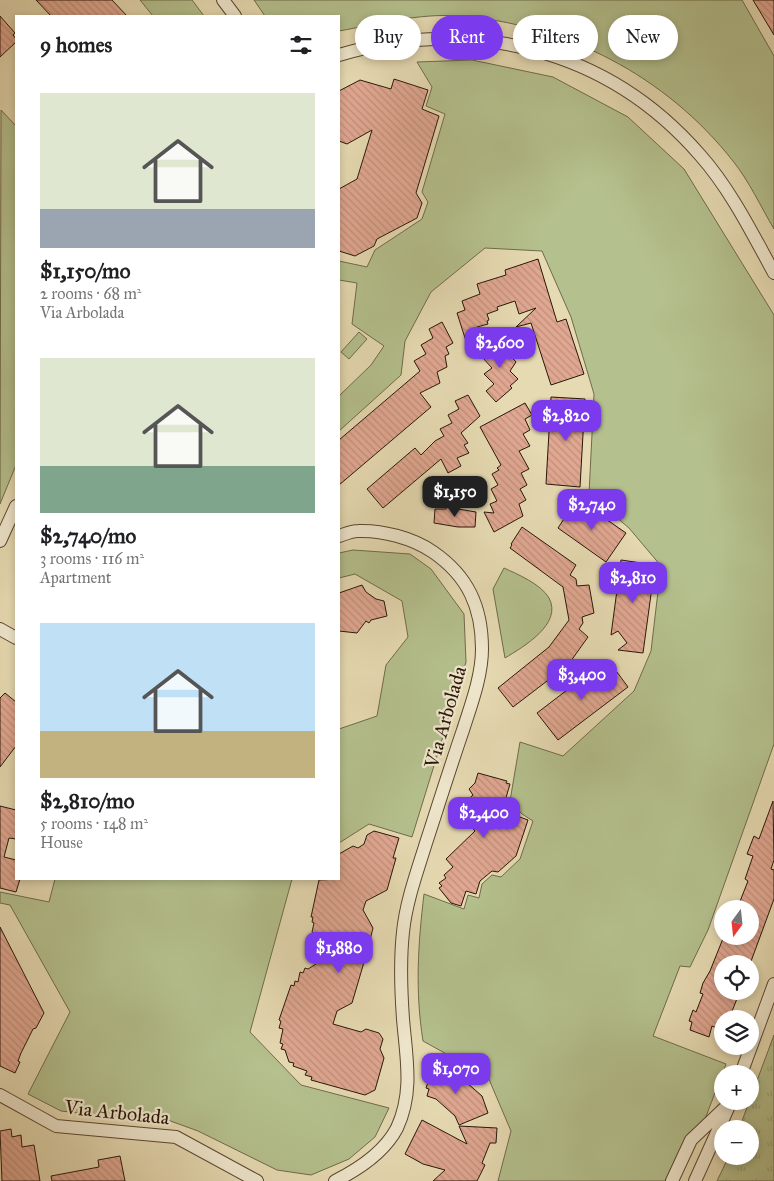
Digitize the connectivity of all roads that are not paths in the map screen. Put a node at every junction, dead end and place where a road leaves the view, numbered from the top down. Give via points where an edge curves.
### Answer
1 (223, 0) edge
2 (234, 15) edge
3 (340, 55) edge
4 (774, 274) edge
5 (15, 508) edge
6 (340, 536) edge
7 (0, 541) edge
8 (0, 629) edge
9 (15, 637) edge
10 (774, 984) edge
11 (744, 1065) edge
12 (0, 1095) edge
13 (723, 1110) edge
14 (727, 1110) edge
15 (257, 1181) edge
16 (335, 1181) edge
17 (672, 1181) edge
18 (694, 1181) edge

1 - 2 street
3 - 4 street via 390,42 456,38 496,42 545,53 588,69 630,93 663,118 695,149 724,187
5 - 7 street
6 - 16 street, Via Arbolada via 356,530 396,537 420,543 446,561 464,580 472,597 478,613 482,650 471,704 411,893 403,931 403,1018 409,1072 406,1102 396,1129 382,1148 355,1172
8 - 9 street
10 - 11 street
12 - 15 street, Via Arbolada via 56,1126 176,1137
13 - 17 street via 691,1140
14 - 18 street

